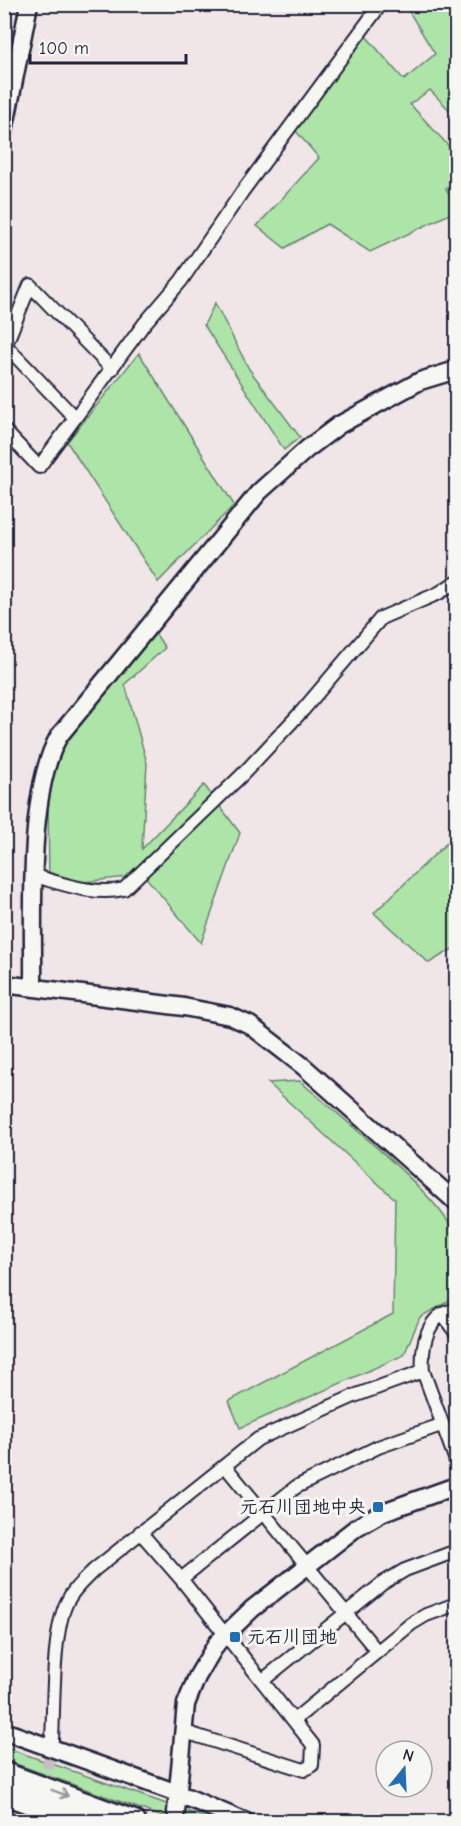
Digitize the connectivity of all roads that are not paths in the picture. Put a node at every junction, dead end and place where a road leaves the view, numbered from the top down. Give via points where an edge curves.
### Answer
1 (29, 4) edge
2 (381, 4) edge
3 (9, 81) edge
4 (4, 132) edge
5 (5, 347) edge
6 (112, 369) junction
7 (456, 370) edge
8 (75, 418) junction
9 (4, 430) edge
10 (456, 582) edge
11 (35, 876) junction
12 (4, 984) edge
13 (33, 988) junction
14 (456, 1203) edge
15 (456, 1310) edge
16 (442, 1314) junction
17 (456, 1333) edge
18 (423, 1371) junction
19 (441, 1425) junction
20 (456, 1461) edge
21 (225, 1466) junction
22 (456, 1486) edge
23 (264, 1513) junction
24 (140, 1533) junction
25 (456, 1551) edge
26 (306, 1567) junction
27 (181, 1579) junction
28 (456, 1604) edge
29 (345, 1613) junction
30 (224, 1635) junction
31 (377, 1651) junction
32 (262, 1681) junction
33 (294, 1720) junction
34 (4, 1731) edge
35 (182, 1731) junction
36 (52, 1740) tunnel mouth
37 (4, 1774) edge
38 (4, 1793) edge
39 (177, 1793) junction
40 (176, 1812) dead end
41 (84, 1821) edge
42 (134, 1821) edge
43 (246, 1821) edge

1 - 3 street
2 - 6 street via 181,281
3 - 4 street
5 - 6 street via 30,285
5 - 8 street
6 - 8 street
7 - 11 street via 420,381 371,406 307,449 259,492 145,629 53,746 38,802
8 - 9 street via 39,467
10 - 11 street via 381,618 242,775 124,889 108,893
11 - 13 street
12 - 13 street
13 - 14 street via 193,1008 250,1024 303,1066
15 - 16 street
16 - 17 street
16 - 18 street via 432,1323 424,1345
18 - 19 street
18 - 21 street via 354,1396 258,1439
19 - 20 street
19 - 23 street via 368,1452 296,1487
21 - 23 street
21 - 24 street
22 - 26 street via 383,1512 340,1538
23 - 26 street
23 - 27 street
24 - 27 street
24 - 36 street via 94,1570 67,1602 60,1627
25 - 29 street via 405,1570
26 - 29 street
26 - 30 street
27 - 30 street
28 - 31 street via 426,1615
29 - 31 street
29 - 32 street
30 - 32 street
30 - 35 street via 196,1677
31 - 33 street
32 - 33 street
33 - 35 street via 313,1745 312,1765 304,1770
34 - 39 street
35 - 39 street
37 -> 42 highway
38 - 41 highway
39 - 40 street
39 - 43 street

